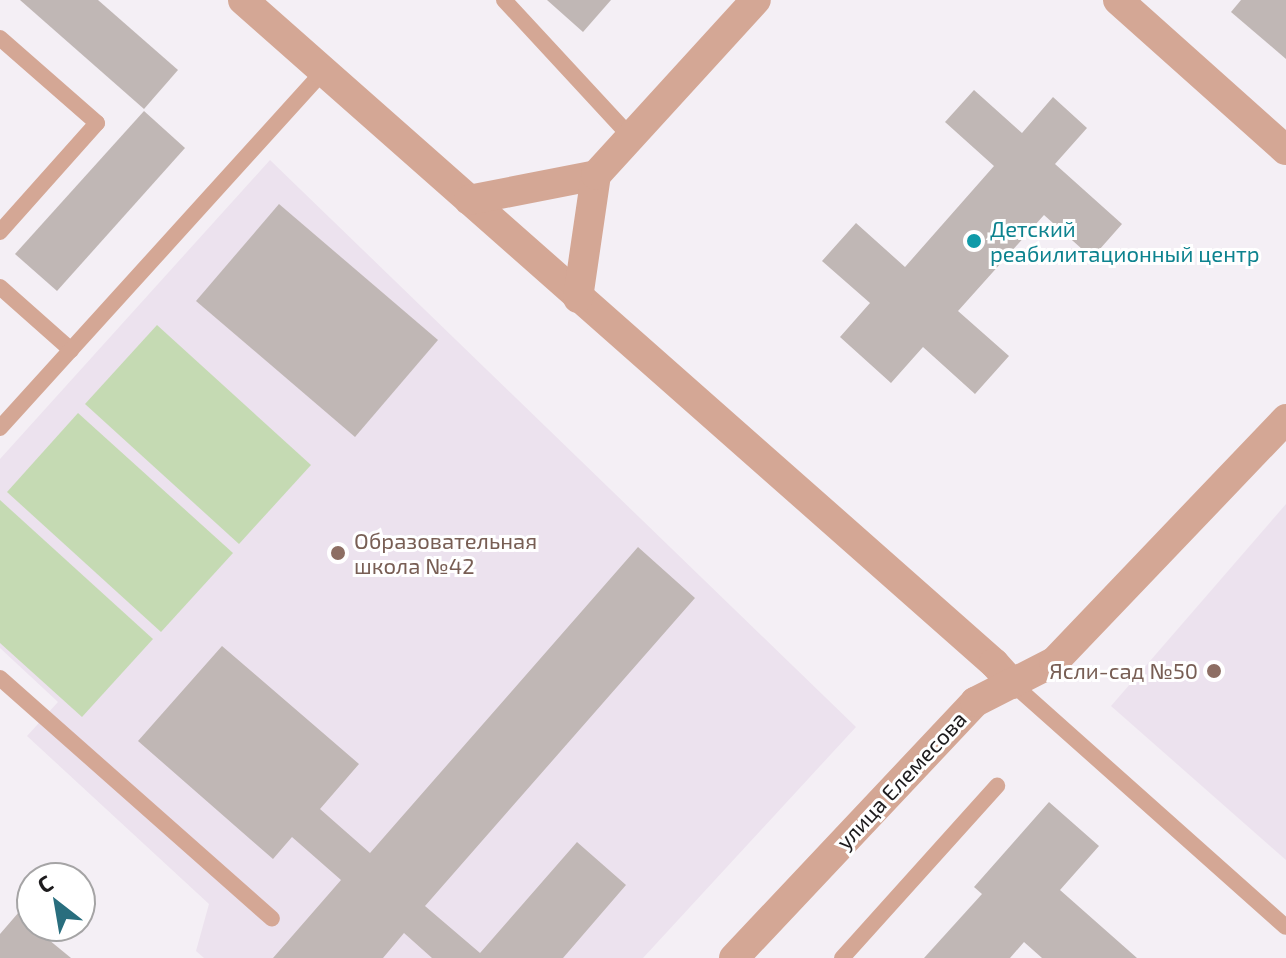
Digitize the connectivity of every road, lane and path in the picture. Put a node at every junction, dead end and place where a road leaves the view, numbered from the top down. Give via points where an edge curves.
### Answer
1 (243, 0) edge
2 (504, 0) edge
3 (756, 0) edge
4 (1118, 0) edge
5 (0, 38) edge
6 (325, 69) junction
7 (631, 137) junction
8 (1286, 150) edge
9 (596, 175) junction
10 (469, 200) junction
11 (0, 232) edge
12 (0, 287) edge
13 (578, 298) junction
14 (71, 350) junction
15 (1286, 419) edge
16 (0, 428) edge
17 (0, 678) edge
18 (1013, 684) junction
19 (997, 786) dead end
20 (272, 919) dead end
21 (1286, 927) edge
22 (734, 958) edge
23 (842, 958) edge

1 - 6 street
2 - 7 lane
3 - 7 street
4 - 8 street
5 - 11 lane via 97,123
6 - 10 street
6 - 14 lane
7 - 9 street
9 - 10 street
9 - 13 street
10 - 13 street
12 - 14 lane
13 - 18 street
14 - 16 lane
15 - 18 street, улица Елемесова via 1054,662
17 - 20 lane
18 - 21 lane
18 - 22 street, улица Елемесова via 975,702
19 - 23 lane

